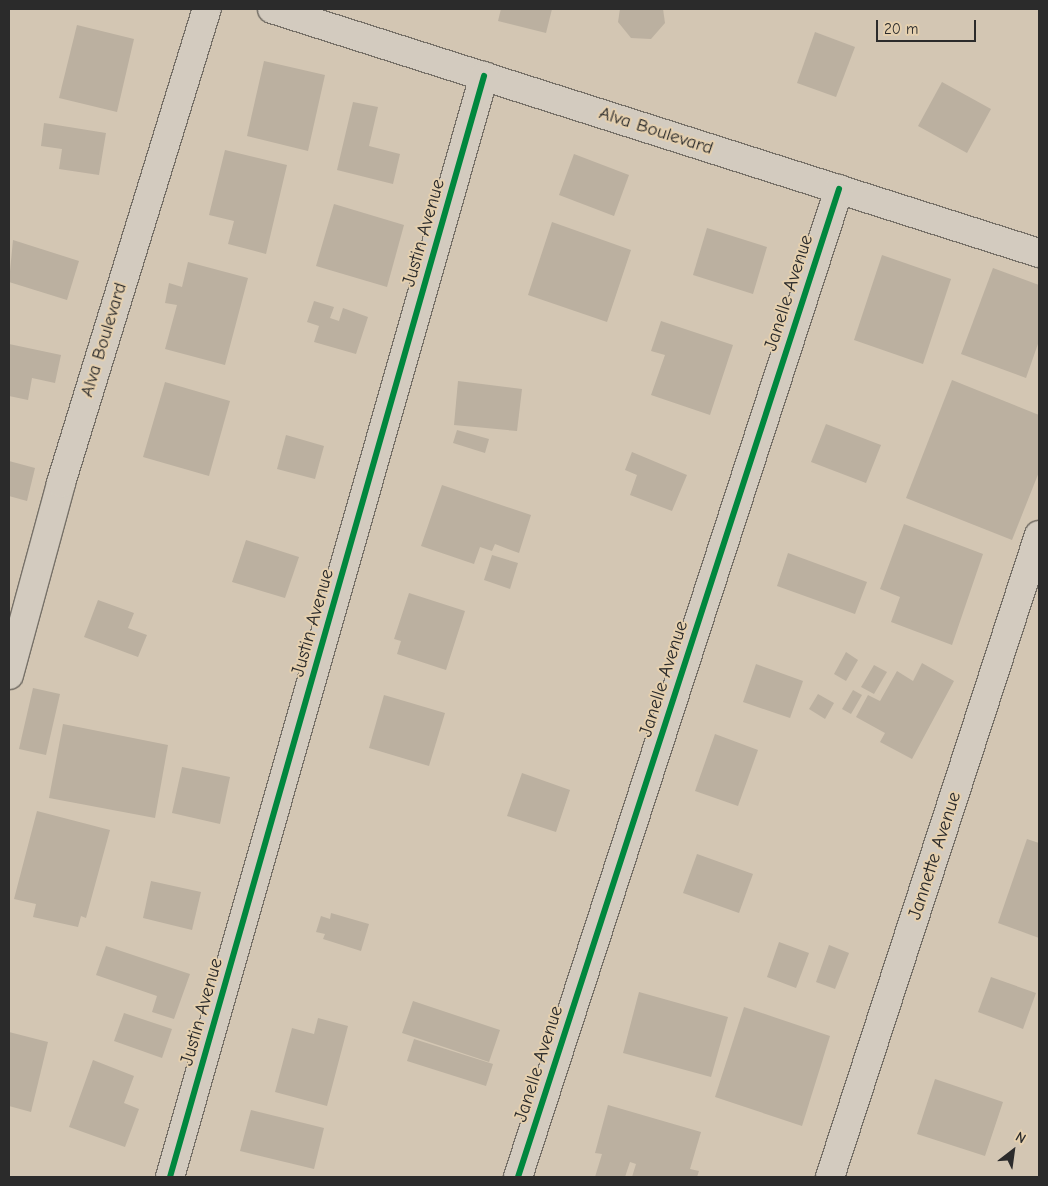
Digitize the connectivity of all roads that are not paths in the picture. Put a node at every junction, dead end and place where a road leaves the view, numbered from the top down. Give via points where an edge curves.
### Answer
1 (208, 9) edge
2 (272, 9) edge
3 (484, 76) junction
4 (839, 189) junction
5 (1039, 253) edge
6 (1039, 535) edge
7 (9, 675) edge
8 (170, 1177) edge
9 (518, 1177) edge
10 (830, 1177) edge

1 - 7 street, Alva Boulevard via 61,483
2 - 3 street, Alva Boulevard
3 - 4 street, Alva Boulevard
3 - 8 street, Justin Avenue
4 - 5 street, Alva Boulevard
4 - 9 street, Janelle Avenue
6 - 10 street, Jannette Avenue

